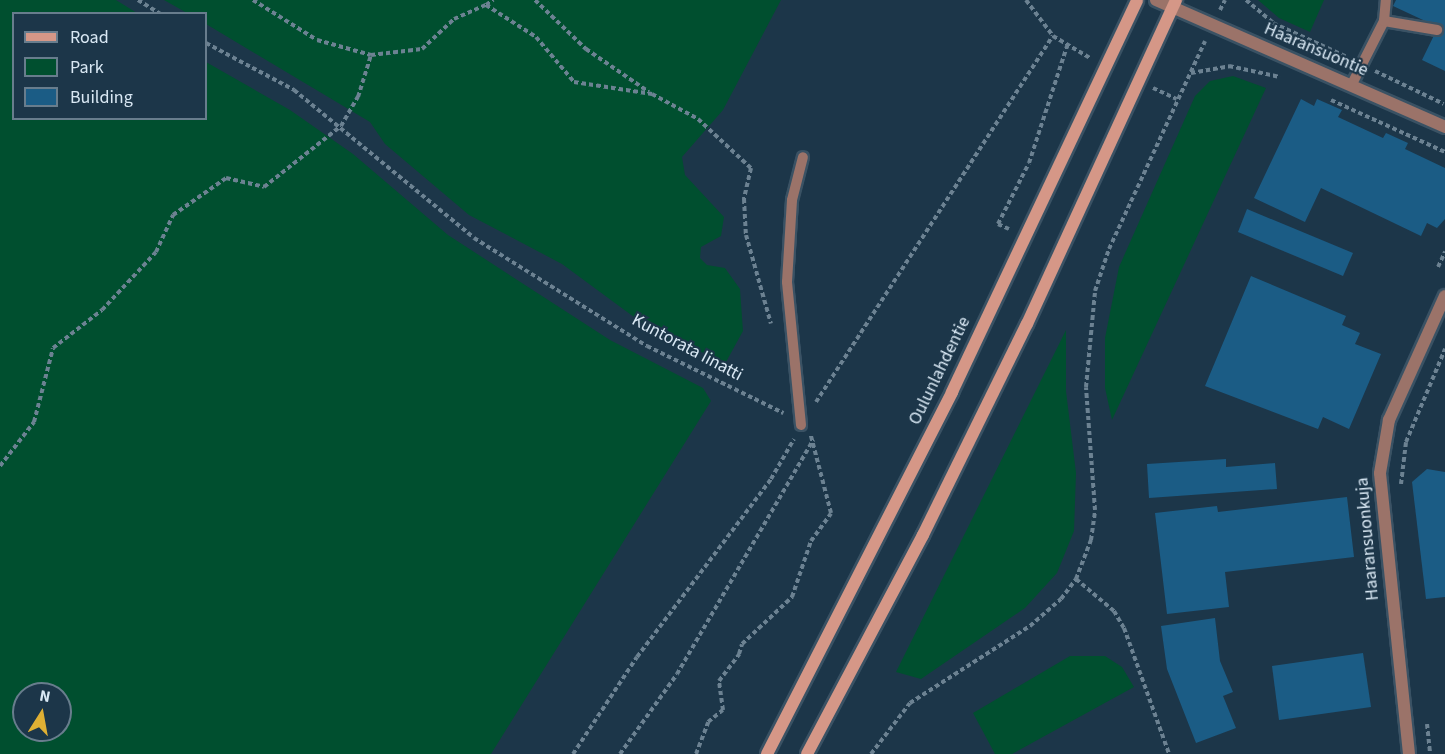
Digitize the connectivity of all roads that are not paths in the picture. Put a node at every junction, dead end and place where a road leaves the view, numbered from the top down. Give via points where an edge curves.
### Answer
1 (1137, 0) edge
2 (1156, 0) edge
3 (1386, 0) edge
4 (1175, 4) edge
5 (1384, 21) junction
6 (1437, 30) dead end
7 (1352, 84) junction
8 (1445, 127) edge
9 (803, 157) dead end
10 (1445, 296) edge
11 (801, 425) road end
12 (766, 754) edge
13 (807, 754) edge
14 (1409, 754) edge

1 - 12 main road, Oulunlahdentie via 952,392
2 - 4 street, Haaransuontie
3 - 5 lane
4 - 7 street, Haaransuontie via 1212,25
4 - 13 main road via 1011,356 923,535
5 - 6 lane
5 - 7 lane
7 - 8 street, Haaransuontie
9 - 11 lane via 792,200 787,282
10 - 14 street, Haaransuonkuja via 1389,420 1380,473

